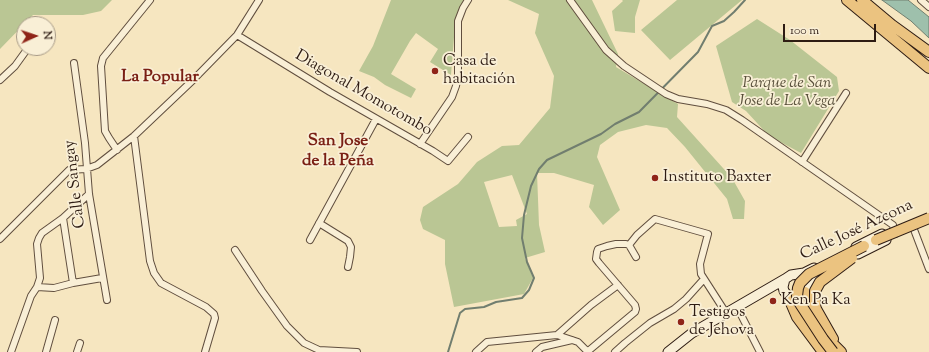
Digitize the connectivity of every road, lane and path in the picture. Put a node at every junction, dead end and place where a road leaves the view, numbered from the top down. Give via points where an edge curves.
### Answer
1 (150, 0) edge
2 (259, 0) edge
3 (468, 0) edge
4 (570, 0) edge
5 (847, 0) edge
6 (862, 0) edge
7 (921, 0) edge
8 (929, 6) edge
9 (890, 29) junction
10 (237, 35) junction
11 (929, 52) edge
12 (22, 56) edge
13 (929, 60) edge
14 (74, 63) dead end
15 (929, 68) edge
16 (0, 80) edge
17 (846, 93) dead end
18 (376, 119) junction
19 (134, 136) junction
20 (468, 137) dead end
21 (420, 144) junction
22 (117, 150) junction
23 (802, 162) junction
24 (86, 169) junction
25 (89, 194) junction
26 (929, 214) edge
27 (63, 218) junction
28 (929, 218) edge
29 (929, 221) edge
30 (319, 223) junction
31 (913, 227) junction
32 (895, 232) junction
33 (0, 239) edge
34 (310, 240) dead end
35 (876, 240) junction
36 (629, 245) junction
37 (235, 250) dead end
38 (636, 257) dead end
39 (348, 267) dead end
40 (929, 269) edge
41 (797, 275) junction
42 (102, 278) junction
43 (704, 279) junction
44 (785, 279) junction
45 (73, 283) junction
46 (37, 286) junction
47 (618, 286) junction
48 (769, 289) junction
49 (806, 290) junction
50 (787, 295) junction
51 (106, 300) dead end
52 (737, 307) junction
53 (726, 313) junction
54 (55, 320) dead end
55 (557, 335) junction
56 (573, 340) junction
57 (487, 342) junction
58 (80, 343) dead end
59 (11, 352) edge
60 (46, 352) edge
61 (77, 352) edge
62 (205, 352) edge
63 (345, 352) edge
64 (357, 352) edge
65 (476, 352) edge
66 (484, 352) edge
67 (536, 352) edge
68 (588, 352) edge
69 (614, 352) edge
70 (668, 352) edge
71 (760, 352) edge
72 (823, 352) edge
73 (833, 352) edge
74 (842, 352) edge

1 - 22 street via 103,58 100,66 105,131
2 - 10 street
3 - 21 street via 458,21 456,86 452,97
4 - 23 street via 606,50 624,66 664,93 678,99 726,110
5 - 9 main road
6 - 9 main road
7 - 8 street
9 - 11 main road
9 - 13 main road
9 - 15 main road
10 - 18 street, Diagonal Momotombo
10 - 19 street
12 - 16 street
14 - 24 street, Calle Sangay
17 - 23 street
18 - 21 street, Diagonal Momotombo
18 - 30 street
19 - 22 street
19 - 62 street via 150,261 161,283 206,307 214,314
20 - 21 street, Diagonal Momotombo via 449,161
22 - 24 street via 97,165
23 - 32 street via 881,216 892,225
24 - 25 street, Calle Sangay
24 - 33 street via 68,170
25 - 27 street
25 - 42 street, Calle Sangay
26 - 32 main road, Calle José Azcona
27 - 45 street
27 - 46 street via 39,238 37,244 40,278
28 - 35 main road, bridge
29 - 31 main road, Calle José Azcona
30 - 34 street
30 - 39 street via 348,240
31 - 32 main road, Calle José Azcona
31 - 40 street
32 - 41 main road, Calle José Azcona
32 - 49 main road, Calle José Azcona via 840,263 811,282
35 - 73 main road, bridge via 809,274 800,283 797,291 799,302
35 - 74 main road, bridge via 820,282 815,291 816,309
36 - 38 street
36 - 43 street via 655,219 708,234 700,264
36 - 47 street via 616,244 598,249 597,252 596,259
37 - 63 street via 287,326 304,344 319,350
41 - 44 main road
41 - 49 main road via 805,280
42 - 45 street
42 - 51 street, Calle Sangay
43 - 53 street
43 - 69 street via 686,300 650,323
44 - 48 main road
44 - 50 main road via 783,287
45 - 46 street via 54,288
46 - 59 street
47 - 55 street via 591,305
47 - 68 street via 635,305 635,312
48 - 50 main road
48 - 52 main road
49 - 50 main road via 799,298
49 - 74 main road via 807,306 830,341
50 - 72 main road via 797,316
52 - 53 main road
52 - 71 street
53 - 70 main road via 692,333
54 - 60 street
55 - 56 street
55 - 57 street
56 - 67 street via 542,347
56 - 68 street
57 - 65 street
57 - 66 street
58 - 61 street
63 - 64 street

